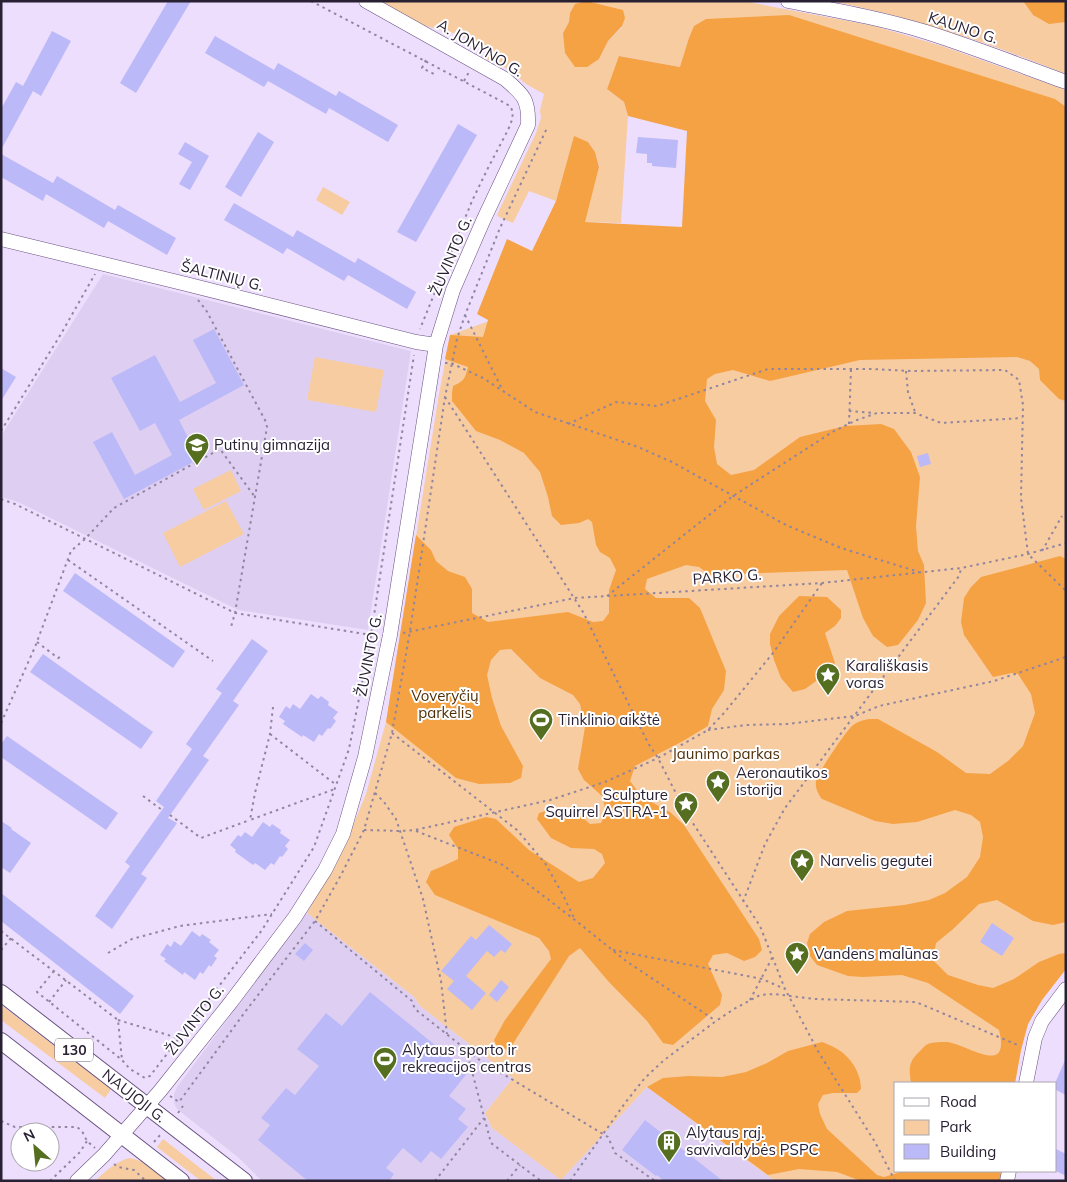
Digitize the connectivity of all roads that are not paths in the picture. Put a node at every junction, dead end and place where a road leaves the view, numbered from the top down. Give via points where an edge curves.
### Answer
1 (366, 1) edge
2 (788, 1) edge
3 (1066, 82) edge
4 (528, 125) joint
5 (1, 239) edge
6 (436, 345) junction
7 (1066, 989) edge
8 (1, 993) edge
9 (1, 1040) edge
10 (1026, 1082) edge
11 (147, 1106) junction
12 (122, 1134) junction
13 (77, 1181) edge
14 (181, 1181) edge
15 (244, 1181) edge

1 - 4 street, A. JONYNO G. via 506,80 521,92 527,103
2 - 3 street, KAUNO G. via 925,32
4 - 6 street, ŽUVINTO G. via 453,290
5 - 6 street, ŠALTINIŲ G.
6 - 11 street, ŽUVINTO G. via 390,635 365,757 343,834 295,917
7 - 10 street via 1042,1021 1035,1038
8 - 11 main road, NAUJOJI G. / 130
9 - 12 main road, 130
11 - 12 street, ŽUVINTO G.
11 - 15 main road, NAUJOJI G. / 130
12 - 13 street, ŽUVINTO G.
12 - 14 main road, 130

